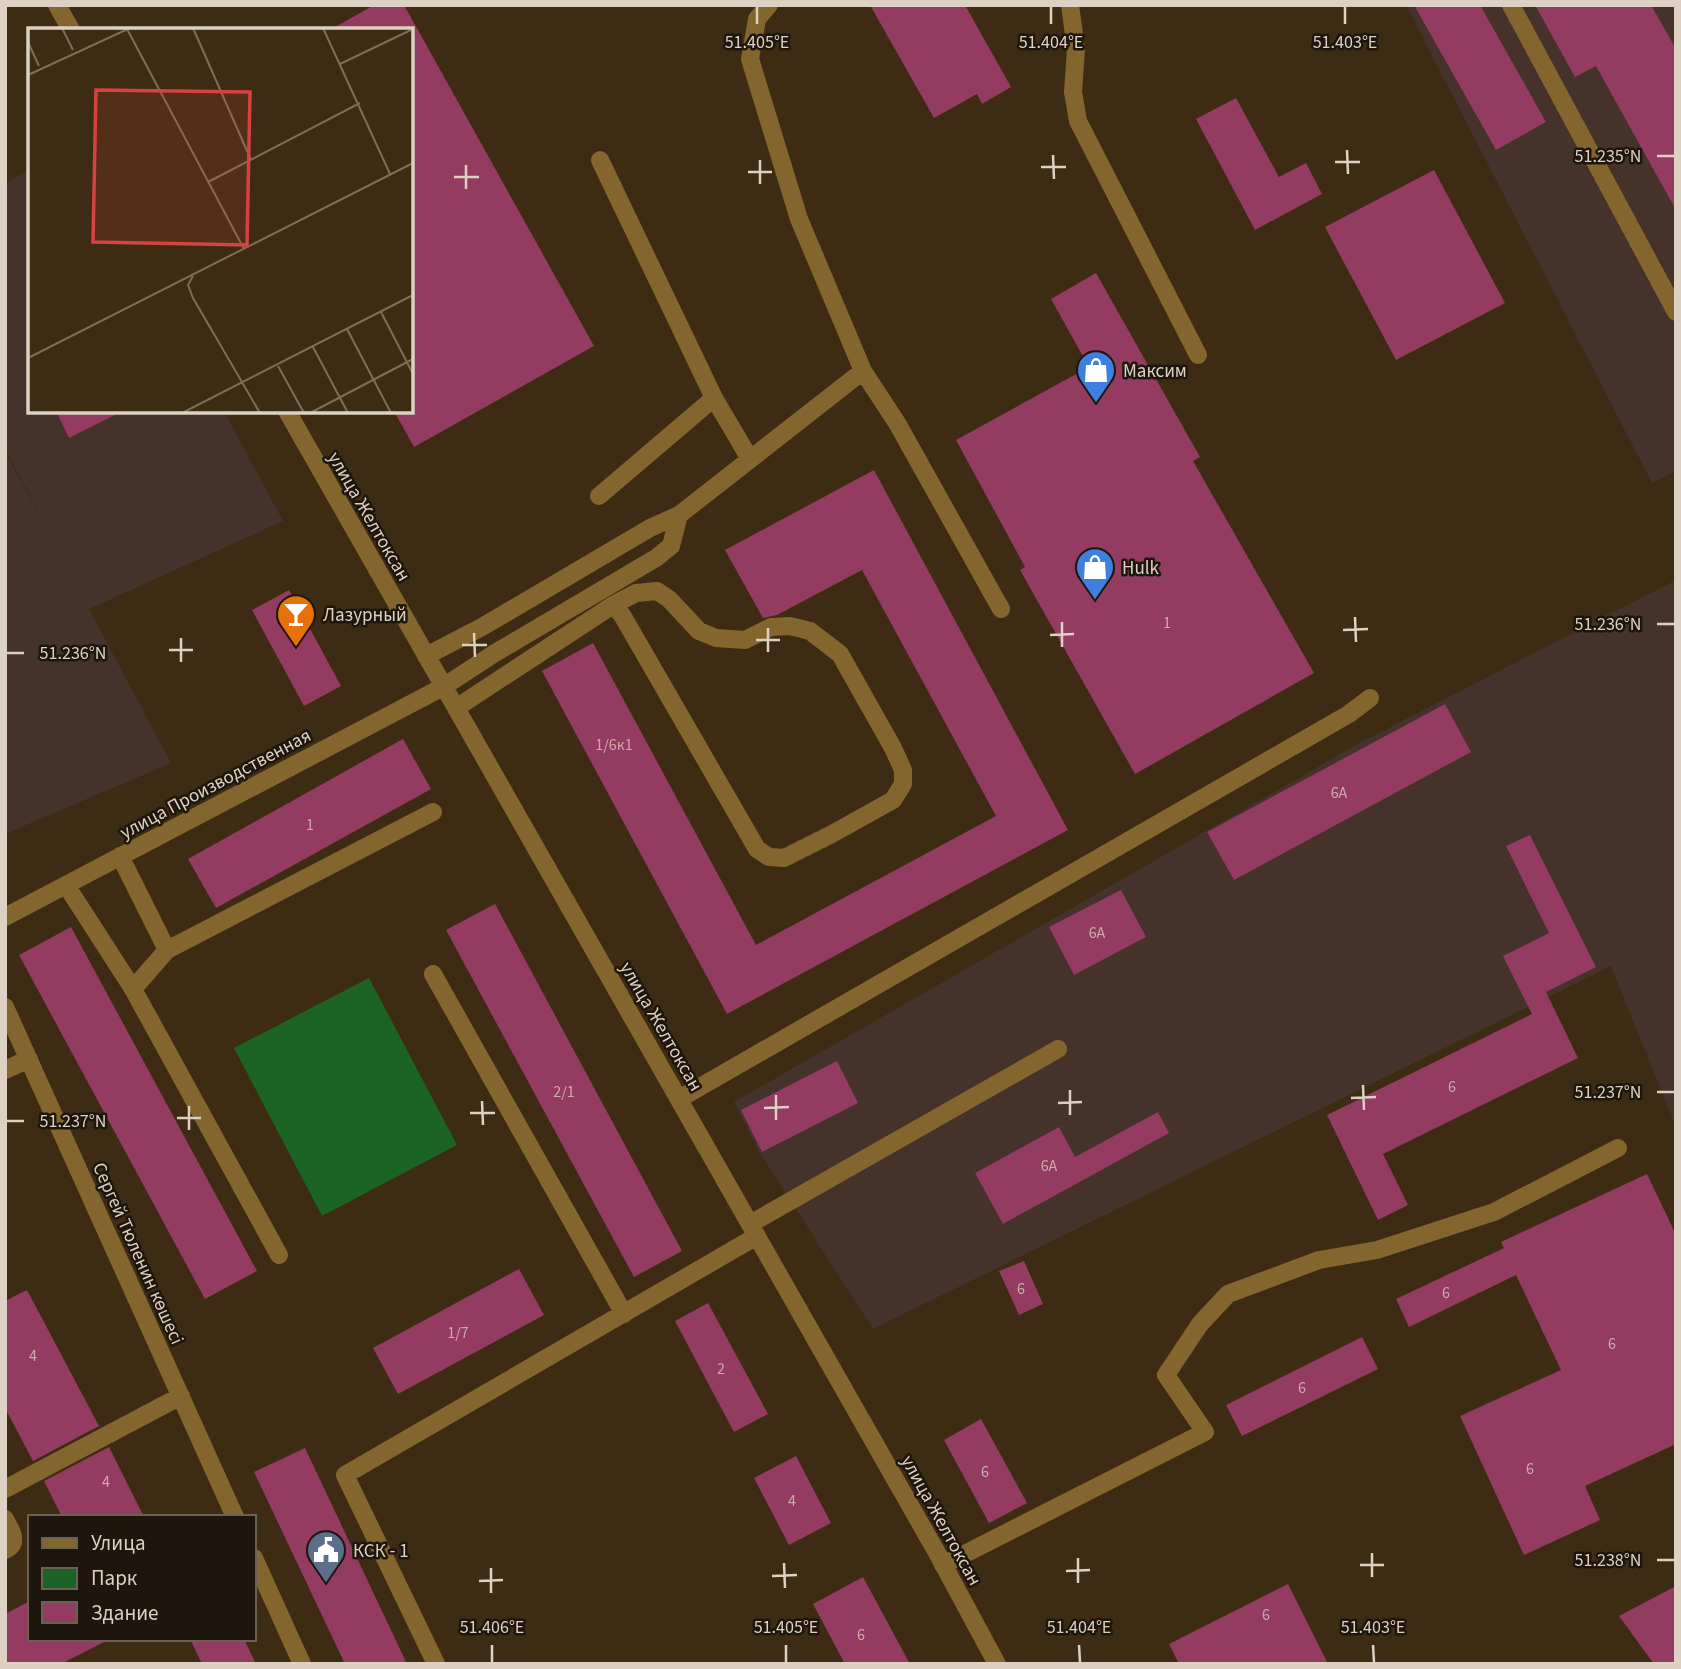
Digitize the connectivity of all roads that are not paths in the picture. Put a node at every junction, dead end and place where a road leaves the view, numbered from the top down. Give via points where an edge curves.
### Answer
1 (57, 5) edge
2 (769, 5) edge
3 (1070, 5) edge
4 (1511, 5) edge
5 (70, 28) edge
6 (600, 160) dead end
7 (1676, 312) edge
8 (1198, 355) dead end
9 (863, 371) junction
10 (714, 398) junction
11 (288, 413) edge
12 (750, 459) junction
13 (599, 496) dead end
14 (679, 515) junction
15 (613, 605) junction
16 (1001, 609) dead end
17 (426, 656) junction
18 (443, 687) junction
19 (1370, 698) dead end
20 (456, 708) junction
21 (433, 812) dead end
22 (120, 856) junction
23 (66, 885) junction
24 (5, 917) edge
25 (167, 950) junction
26 (433, 974) dead end
27 (133, 989) junction
28 (5, 1007) edge
29 (1058, 1049) dead end
30 (29, 1059) junction
31 (5, 1070) edge
32 (679, 1099) junction
33 (1618, 1148) dead end
34 (754, 1230) junction
35 (279, 1255) dead end
36 (624, 1314) junction
37 (181, 1396) junction
38 (5, 1489) edge
39 (234, 1515) edge
40 (5, 1519) edge
41 (5, 1550) edge
42 (256, 1562) edge
43 (943, 1565) junction
44 (302, 1664) edge
45 (436, 1664) edge
46 (997, 1664) edge

1 - 5 street
2 - 9 street via 757,19 750,59 799,219
3 - 8 street via 1078,121
4 - 7 street
6 - 10 street
9 - 12 street
9 - 16 street
10 - 12 street
10 - 13 street
11 - 17 street, улица Желтоксан
12 - 14 street
14 - 17 street
14 - 18 street, улица Производственная via 671,546 656,558
15 - 15 street via 636,593 657,591 699,631 716,638 745,640 771,627 810,631 840,654 893,748 903,770 903,784 892,800 832,834 784,858 769,857 757,849
15 - 20 street
17 - 18 street, улица Желтоксан
18 - 20 street, улица Желтоксан
18 - 22 street, улица Производственная
19 - 32 street
20 - 32 street, улица Желтоксан
21 - 25 street
22 - 23 street, улица Производственная
22 - 25 street
23 - 24 street, улица Производственная
23 - 27 street
25 - 27 street
26 - 36 street
27 - 35 street
28 - 30 street, Сергей Тюленин көшесі
29 - 34 street
30 - 31 street
30 - 37 street, Сергей Тюленин көшесі
32 - 34 street, улица Желтоксан
33 - 43 street via 1494,1212 1377,1250 1319,1260 1228,1294 1200,1324 1166,1375 1205,1432
34 - 36 street
34 - 43 street, улица Желтоксан
36 - 45 street via 345,1475
37 - 38 street
37 - 39 street, Сергей Тюленин көшесі
40 - 41 street via 14,1541
42 - 44 street
43 - 46 street, улица Желтоксан

